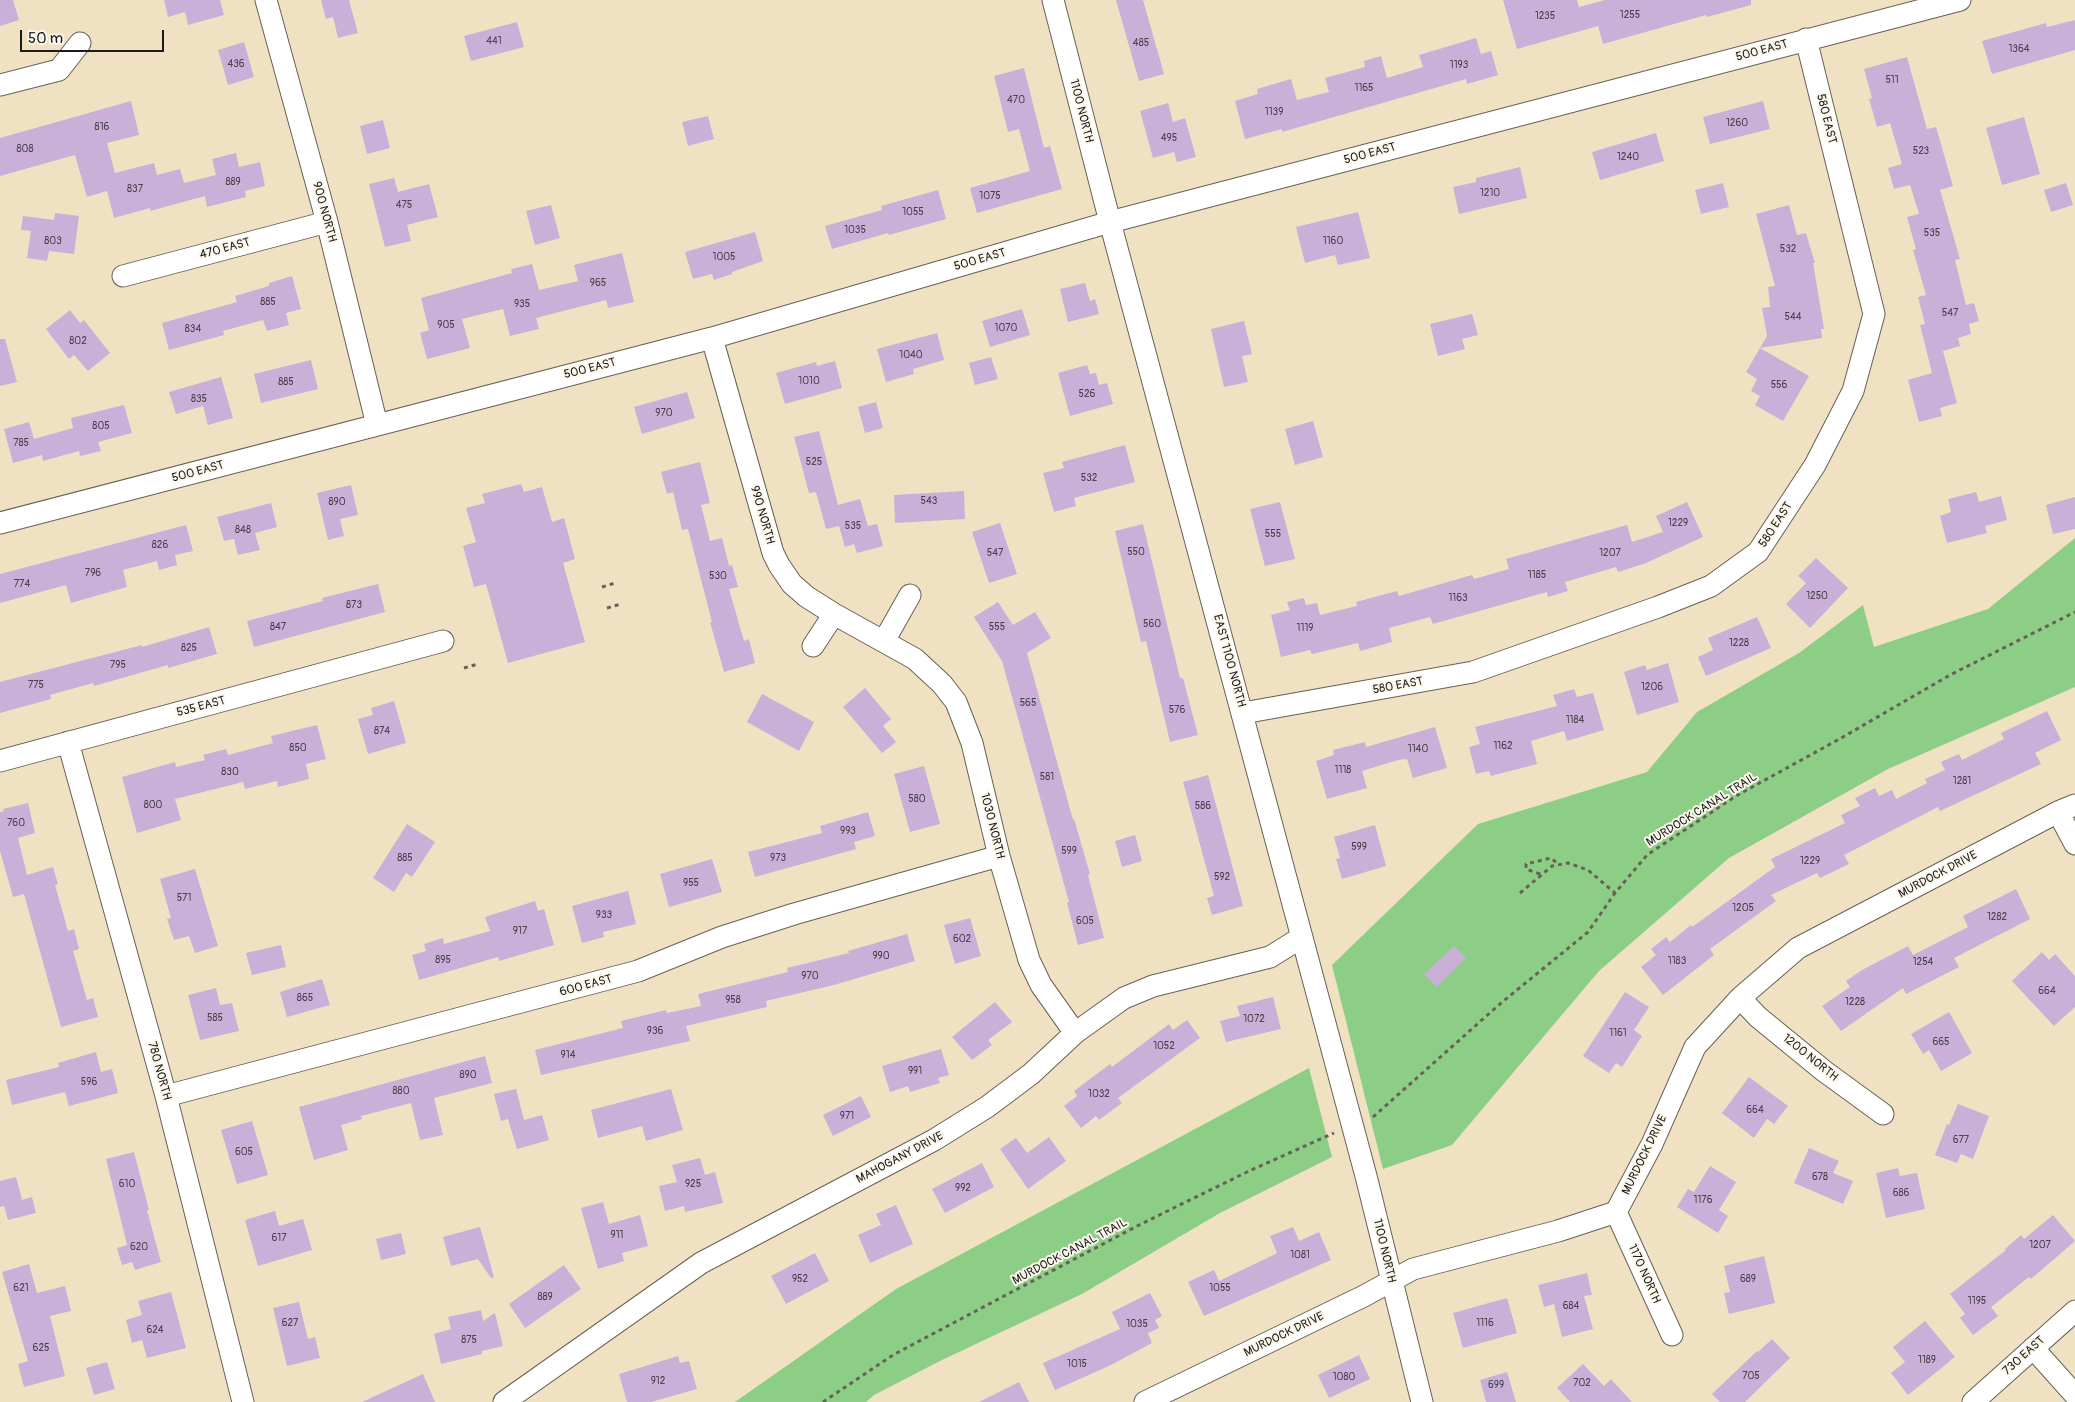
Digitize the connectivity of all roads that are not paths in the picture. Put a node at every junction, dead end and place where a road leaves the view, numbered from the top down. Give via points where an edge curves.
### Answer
1 (266, 0) edge
2 (1053, 0) edge
3 (1960, 0) edge
4 (1806, 39) junction
5 (80, 43) dead end
6 (0, 85) edge
7 (327, 222) junction
8 (1110, 222) junction
9 (123, 276) dead end
10 (712, 338) junction
11 (377, 425) junction
12 (0, 523) edge
13 (910, 595) dead end
14 (834, 614) junction
15 (443, 641) dead end
16 (884, 641) junction
17 (813, 646) dead end
18 (1243, 713) junction
19 (68, 742) junction
20 (0, 760) edge
21 (2067, 809) edge
22 (2075, 844) edge
23 (999, 856) junction
24 (1302, 936) junction
25 (1740, 998) junction
26 (1075, 1033) junction
27 (166, 1096) junction
28 (1345, 1101) joint
29 (1883, 1114) dead end
30 (1616, 1212) junction
31 (1391, 1282) junction
32 (2075, 1311) edge
33 (1672, 1335) dead end
34 (2033, 1348) junction
35 (2075, 1394) edge
36 (243, 1402) edge
37 (504, 1402) edge
38 (1145, 1402) edge
39 (1422, 1402) edge
40 (1973, 1402) edge

1 - 7 street, 900 NORTH
2 - 8 street, 1100 NORTH
3 - 4 street, 500 EAST
4 - 8 street, 500 EAST
4 - 18 street, 580 EAST via 1874,314 1853,391 1815,465 1758,552 1710,586 1473,672
5 - 6 street via 58,70
7 - 9 street, 470 EAST
7 - 11 street, 900 NORTH
8 - 10 street, 500 EAST
8 - 18 street, EAST 1100 NORTH
10 - 11 street, 500 EAST
10 - 14 street, 990 NORTH via 773,553 792,584
11 - 12 street, 500 EAST
13 - 16 street
14 - 16 street, 990 NORTH
14 - 17 street
15 - 19 street, 535 EAST
16 - 23 street, 1030 NORTH via 927,669 956,702 972,743
18 - 24 street, EAST 1100 NORTH
19 - 20 street, 535 EAST
19 - 27 street, 780 NORTH
21 - 22 street
21 - 25 street, MURDOCK DRIVE via 1798,948
23 - 26 street, 1030 NORTH via 1029,960 1041,985
23 - 27 street, 600 EAST via 731,934 638,971
24 - 26 street, MAHOGANY DRIVE via 1270,957 1153,986 1124,998
24 - 28 street, EAST 1100 NORTH
25 - 29 street, 1200 NORTH via 1758,1017 1817,1065
25 - 30 street, MURDOCK DRIVE via 1695,1047 1652,1144
26 - 37 street, MAHOGANY DRIVE via 1031,1074 987,1107 934,1140 701,1262
27 - 36 street, 780 NORTH
28 - 31 street, 1100 NORTH
30 - 31 street, MURDOCK DRIVE via 1558,1231 1413,1269
30 - 33 street, 1170 NORTH
31 - 38 street, MURDOCK DRIVE
31 - 39 street, 1100 NORTH
32 - 34 street, 730 EAST
34 - 35 street
34 - 40 street, 730 EAST

